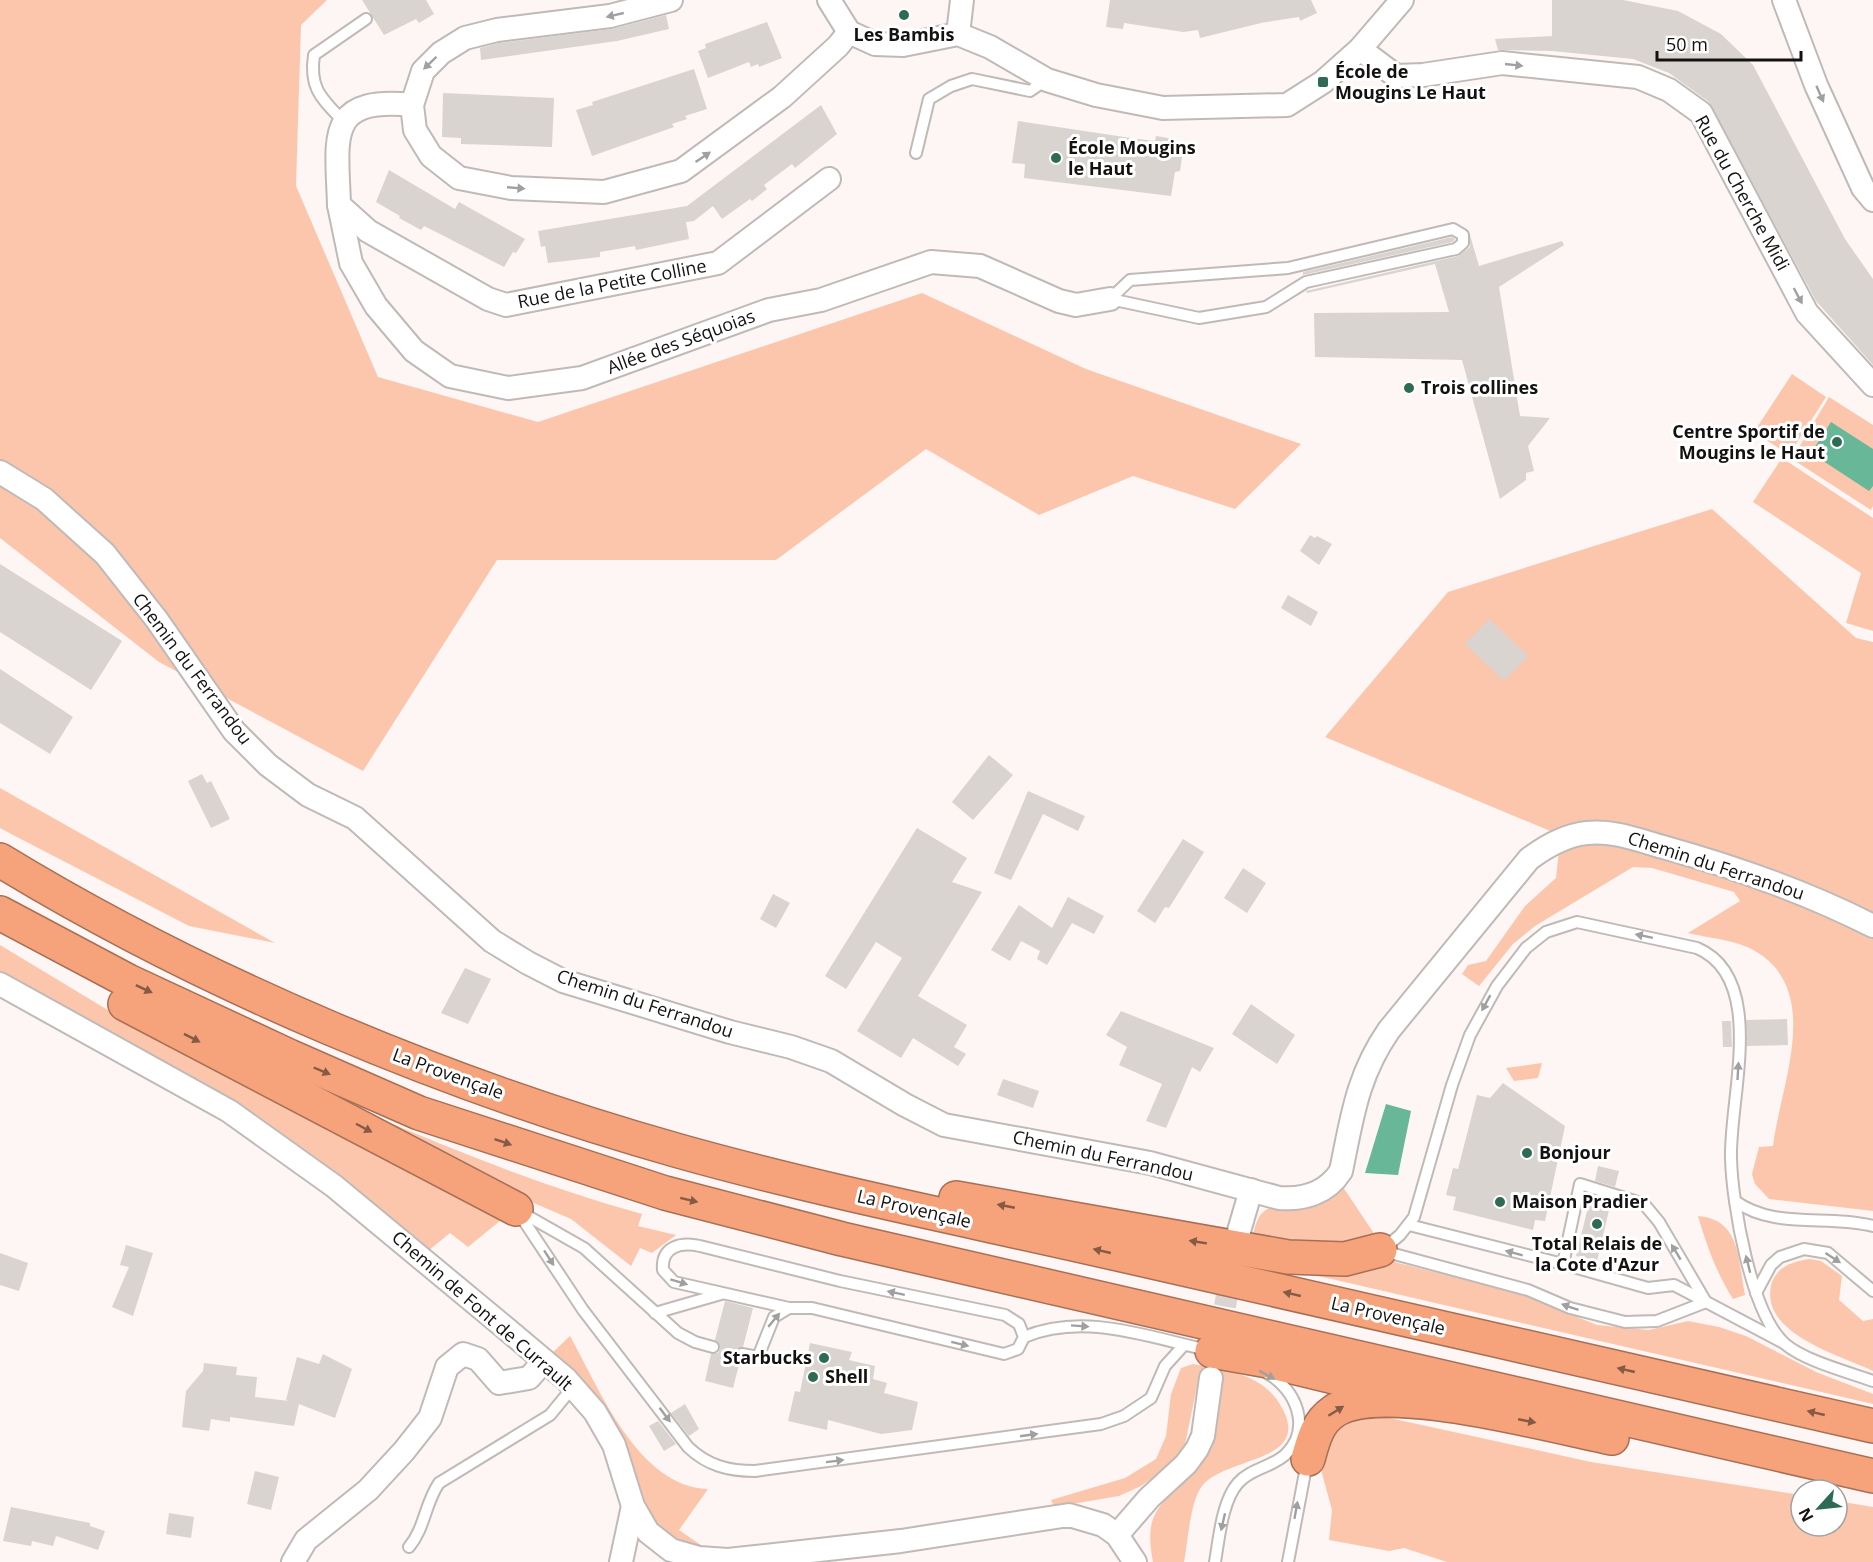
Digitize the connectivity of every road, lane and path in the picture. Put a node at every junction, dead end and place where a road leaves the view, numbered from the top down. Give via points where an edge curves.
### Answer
1 (671, 0) edge
2 (829, 0) edge
3 (962, 0) edge
4 (1402, 0) edge
5 (1784, 0) edge
6 (366, 18) dead end
7 (849, 32) junction
8 (958, 34) junction
9 (1360, 49) junction
10 (1047, 80) junction
11 (412, 105) junction
12 (343, 121) junction
13 (916, 153) dead end
14 (829, 179) dead end
15 (1873, 200) edge
16 (339, 205) junction
17 (1110, 299) junction
18 (1873, 385) edge
19 (0, 472) edge
20 (0, 860) edge
21 (3, 914) edge
22 (1873, 926) edge
23 (0, 984) edge
24 (776, 1176) junction
25 (1251, 1190) junction
26 (1735, 1201) junction
27 (516, 1209) junction
28 (1409, 1225) junction
29 (1873, 1226) edge
30 (1239, 1231) dead end
31 (1380, 1250) junction
32 (1563, 1264) junction
33 (1873, 1291) edge
34 (724, 1293) junction
35 (1756, 1294) junction
36 (1706, 1302) junction
37 (789, 1308) junction
38 (655, 1312) junction
39 (1024, 1337) junction
40 (1785, 1344) junction
41 (713, 1347) dead end
42 (741, 1354) dead end
43 (1203, 1358) junction
44 (544, 1361) junction
45 (1873, 1381) edge
46 (573, 1387) junction
47 (1422, 1400) junction
48 (1873, 1426) edge
49 (1308, 1459) joint
50 (1873, 1476) edge
51 (1873, 1490) edge
52 (633, 1506) junction
53 (1117, 1535) junction
54 (409, 1547) dead end
55 (293, 1562) edge
56 (621, 1562) edge
57 (1135, 1562) edge
58 (1215, 1562) edge
59 (1288, 1562) edge

1 -> 11 street via 610,16 497,30 465,39 441,53 423,71
2 - 7 street
3 - 8 street
4 - 9 street
5 -> 15 street via 1816,85 1863,188
6 - 12 lane via 314,55 311,70 317,93
7 - 8 street via 875,44 903,45
11 -> 7 street via 415,130 431,156 459,178 511,188 604,192 681,171 782,97
8 - 10 street
9 - 10 street via 1323,82 1287,105 1163,108 1096,95
9 -> 18 street, Rue du Cherche Midi via 1396,76 1502,63 1638,77 1669,90 1701,113 1807,313
10 - 13 lane via 1030,91 972,79 951,86 929,99
11 - 12 street via 383,102 361,107
12 - 16 street via 337,143
14 - 16 street, Rue de la Petite Colline via 718,263 506,305 368,231
16 - 17 street, Allée des Séquoias via 351,263 376,306 414,351 450,376 508,387 582,378 769,310 821,300 931,262 980,266 1076,305
17 - 17 lane via 1199,318 1266,307 1306,282 1456,249 1463,243 1463,235 1453,229 1288,268 1130,280
19 - 25 street, Chemin du Ferrandou via 44,499 105,554 157,620 234,732 268,765 308,795 355,818 492,940 528,963 562,981 831,1061 944,1125 1150,1163
20 - 24 highway, La Provençale via 119,927 370,1045 518,1100 676,1150
21 -> 27 highway via 70,969 122,1002
21 -> 50 highway via 128,981 419,1113 665,1193 889,1250
22 - 25 street, Chemin du Ferrandou via 1790,888 1618,834 1587,833 1557,842 1516,871 1372,1054 1355,1098 1341,1171 1332,1184 1291,1199
23 - 44 street, Chemin de Font de Currault via 229,1111 334,1186
31 -> 24 highway via 1345,1259 1288,1257 984,1202
48 -> 24 highway, La Provençale
25 - 30 street
26 -> 28 lane via 1731,1158 1739,1052 1736,998 1722,964 1697,948 1577,922 1546,932 1526,948 1485,1003 1452,1085 1420,1203
26 - 29 lane via 1763,1216
35 -> 26 lane
27 - 38 lane via 584,1248
27 -> 43 lane via 583,1310 688,1447 720,1468 763,1470 1101,1424 1124,1416 1151,1398 1165,1366
28 - 31 lane via 1393,1243
32 -> 28 lane
36 -> 31 lane via 1657,1322 1625,1322 1570,1308 1528,1290
32 - 36 lane via 1648,1288 1674,1285
36 -> 32 lane via 1659,1222 1644,1204 1580,1184
35 -> 33 lane via 1770,1265 1804,1249 1828,1253
34 - 37 lane
34 - 38 lane
39 -> 34 lane via 1013,1318 700,1246 681,1244 668,1250 663,1270 674,1282
35 - 40 lane
36 - 40 lane
37 -> 39 lane via 812,1308 1004,1354 1018,1349
42 -> 37 lane via 758,1357 768,1324
38 - 41 lane via 678,1333
39 -> 43 lane via 1069,1325 1120,1329
40 - 45 lane
43 - 47 highway via 1268,1360
43 - 53 street via 1203,1436 1197,1449
43 -> 58 lane via 1276,1379 1292,1397 1300,1421 1294,1444 1285,1455 1238,1483
44 - 46 street, Chemin de Font de Currault
44 - 55 street via 529,1378 499,1383 478,1359 463,1354 447,1366 430,1418 368,1490 306,1540
46 - 52 street, Chemin de Font de Currault via 595,1412 614,1445
46 - 54 lane via 550,1415 439,1483 425,1521
49 -> 47 highway via 1319,1425 1334,1410 1377,1400
47 -> 51 highway via 1839,1487
59 -> 49 lane
52 - 53 street, Chemin de Font de Currault via 648,1532 671,1550 699,1558 728,1560 1069,1515 1103,1525
52 - 56 street
53 - 57 street, Chemin de Font de Currault

